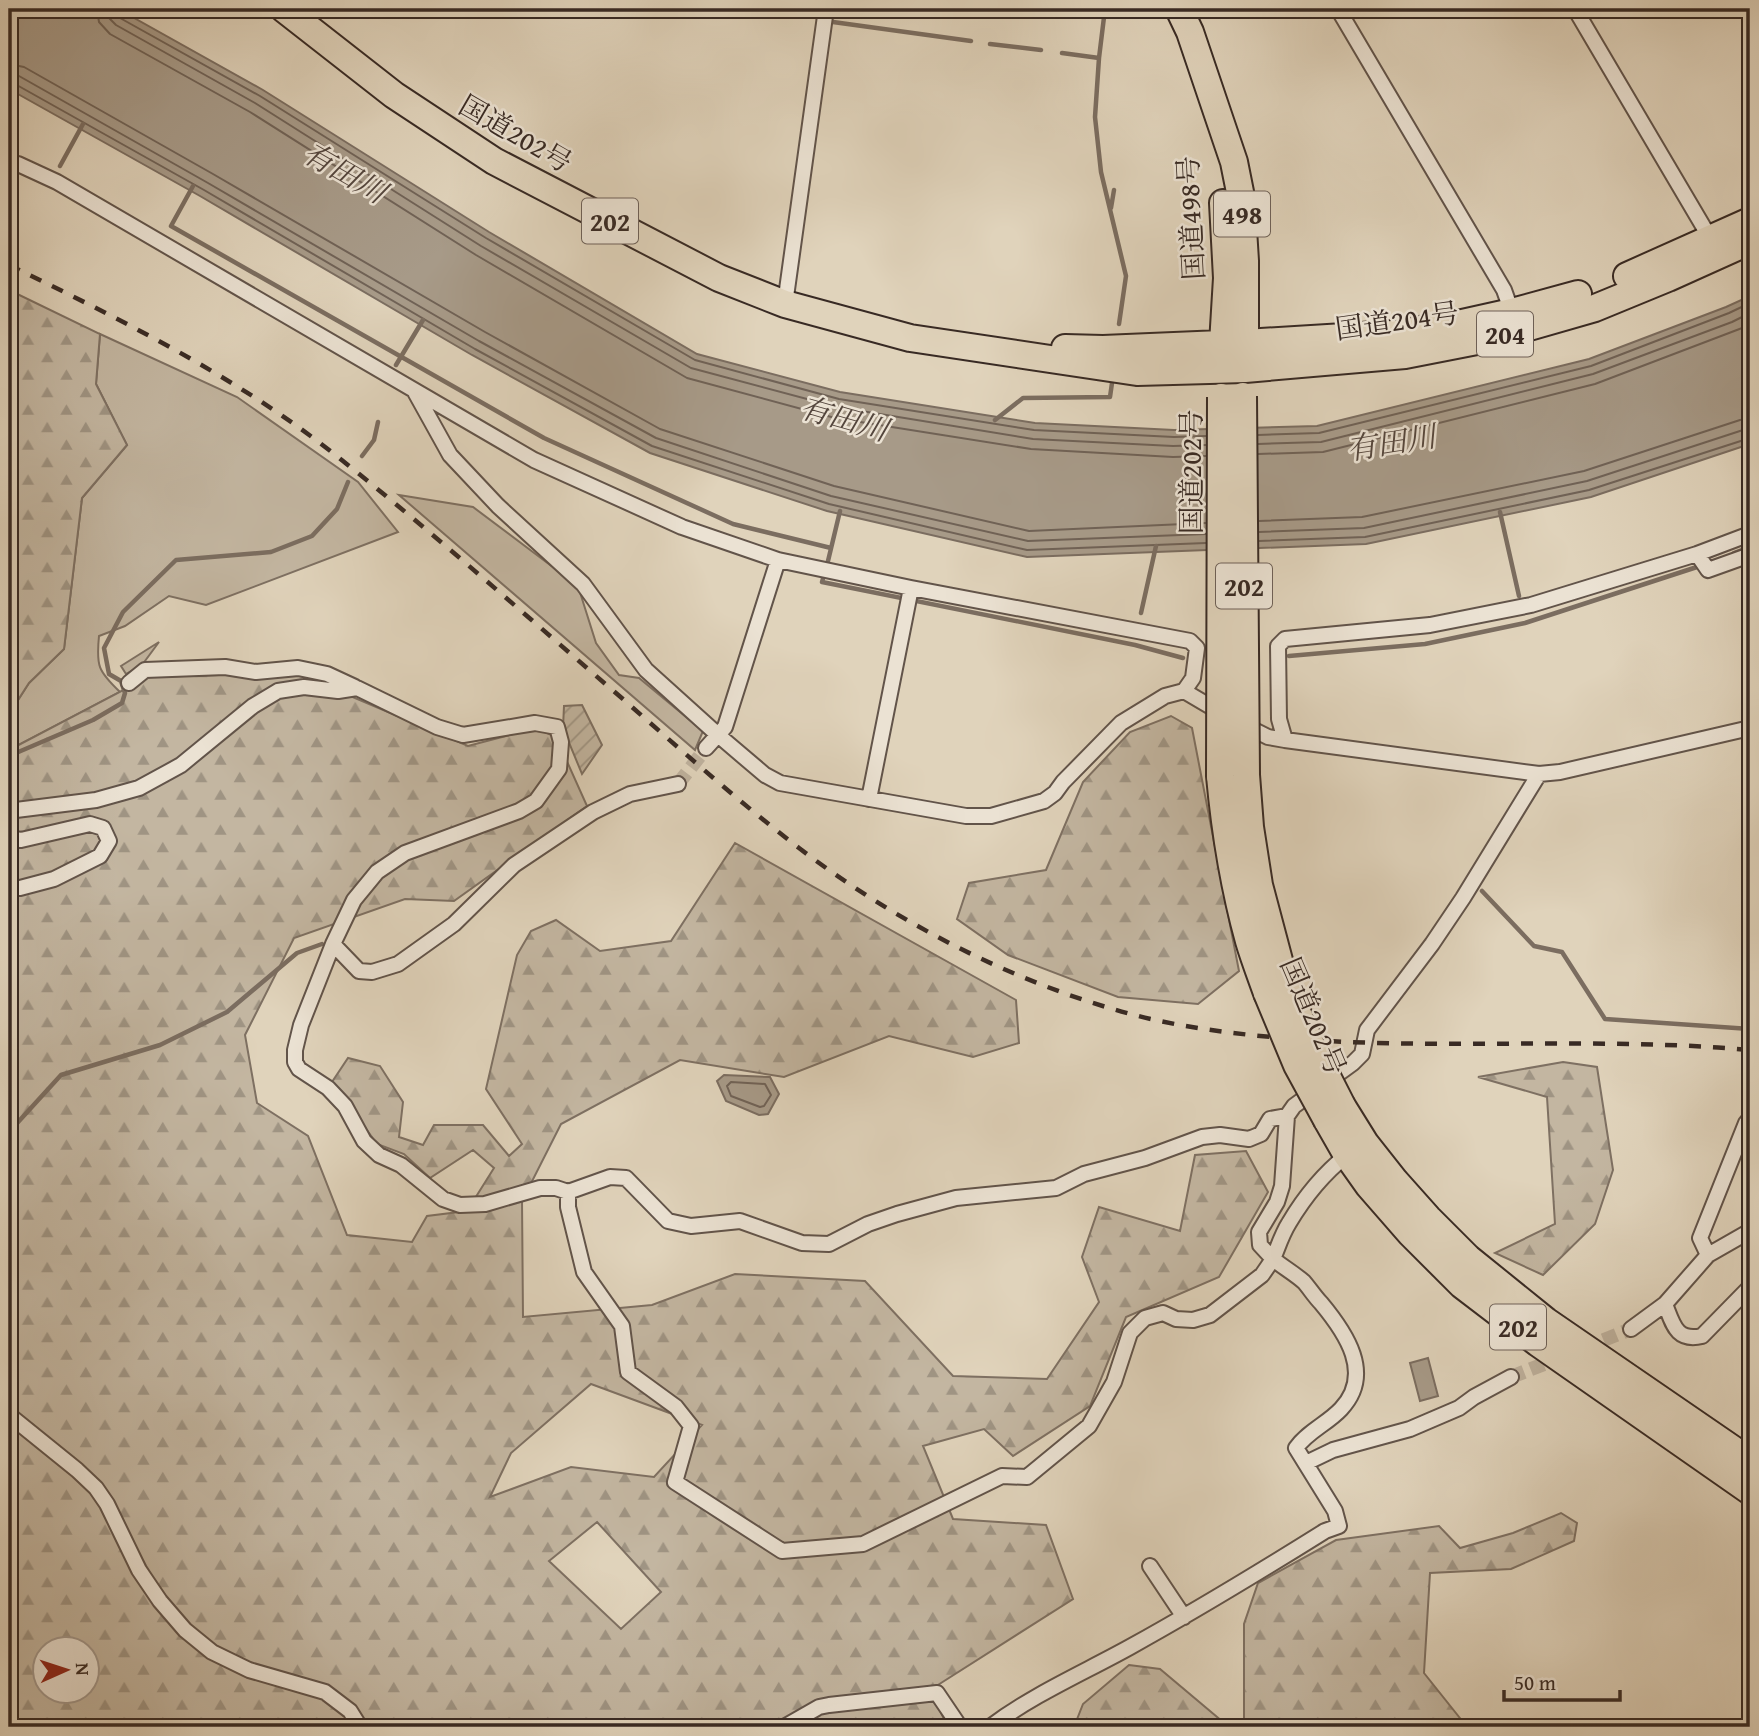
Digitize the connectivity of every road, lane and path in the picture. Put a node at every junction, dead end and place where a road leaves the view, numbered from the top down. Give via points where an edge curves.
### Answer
1 (284, 9) edge
2 (826, 9) edge
3 (1179, 9) edge
4 (1338, 9) edge
5 (1575, 9) edge
6 (18, 164) dead end
7 (1750, 221) edge
8 (1750, 241) edge
9 (1715, 247) junction
10 (785, 304) junction
11 (1514, 321) junction
12 (1234, 356) junction
13 (415, 391) junction
14 (1232, 397) junction
15 (1750, 534) edge
16 (1697, 554) junction
17 (1750, 555) edge
18 (778, 560) junction
19 (911, 587) junction
20 (129, 683) dead end
21 (357, 688) junction
22 (1184, 691) junction
23 (1750, 728) edge
24 (718, 735) junction
25 (1285, 740) junction
26 (706, 748) tunnel mouth
27 (1539, 774) junction
28 (678, 783) tunnel mouth
29 (869, 799) junction
30 (9, 814) edge
31 (9, 838) edge
32 (9, 888) edge
33 (333, 944) junction
34 (1276, 988) junction
35 (1334, 1113) junction
36 (1287, 1116) junction
37 (1750, 1118) edge
38 (1347, 1155) junction
39 (568, 1192) junction
40 (1750, 1231) edge
41 (1708, 1255) junction
42 (1273, 1259) junction
43 (1750, 1287) edge
44 (1665, 1304) junction
45 (1631, 1329) tunnel mouth
46 (1511, 1377) tunnel mouth
47 (9, 1415) edge
48 (1750, 1461) edge
49 (1306, 1464) junction
50 (1750, 1491) edge
51 (1150, 1566) dead end
52 (1184, 1617) junction
53 (360, 1727) edge
54 (784, 1727) edge
55 (960, 1727) edge
56 (990, 1727) edge

1 - 10 highway, 国道202号 / 202 via 394,95 494,161 719,278
2 - 10 street
3 - 12 highway, 国道498号 / 498 via 1234,162 1241,197 1245,261
4 - 11 street via 1503,290
5 - 9 street
6 - 13 street via 57,182
7 - 9 highway, 国道204号 / 204
8 - 9 highway, 国道204号 / 204
9 - 11 highway, 国道204号 / 204
10 - 12 highway, 国道202号 / 202 via 910,338 1137,372
11 - 12 highway, 国道204号 / 204 via 1458,324
12 - 14 highway, 国道202号 / 202
13 - 18 street via 534,460 682,527
13 - 24 street via 450,455 583,584 646,670
14 - 34 highway, 国道202号 / 202, bridge via 1246,775
14 - 34 highway, 国道202号 / 202, bridge via 1220,776 1224,822 1249,941
15 - 16 street
16 - 17 street via 1707,570
16 - 25 street via 1506,610 1430,625 1285,639 1278,646 1279,719
18 - 19 street
18 - 24 street via 725,727
19 - 22 street via 1190,641 1197,648 1193,678
19 - 29 street
20 - 21 street via 145,670 298,668 327,674
21 - 30 street via 278,691 181,765 139,788
21 - 33 street via 463,735 535,723 557,727 559,768 536,800 519,811 405,853 377,872 354,900
22 - 25 street via 1268,737
22 - 29 street via 1165,696 1121,723 1044,801 991,816 966,816
23 - 27 street
24 - 26 street
24 - 29 street via 780,783
25 - 27 street
27 - 36 street via 1480,873 1367,1030 1362,1054
28 - 33 street via 630,794 593,812 514,865 454,924 398,964 359,971
31 - 32 street via 21,840 90,824 103,828 109,841 100,856 54,879
33 - 39 street via 301,1025 295,1062 345,1106 363,1141 443,1199 460,1205 485,1204 540,1188
34 - 35 highway, 国道202号 / 202, bridge via 1312,1047
35 - 38 highway, 国道202号 / 202
35 - 48 highway, 国道202号 / 202 via 1468,1258 1546,1321
36 - 39 street via 1270,1119 1261,1134 1249,1139 1202,1137 1084,1174 1056,1188 956,1198 868,1224 829,1244 802,1243 740,1221 691,1226 668,1221 626,1178 610,1177
36 - 42 street via 1282,1186 1259,1232 1260,1245
37 - 41 street via 1700,1238
38 - 42 street via 1329,1169 1287,1224
38 - 50 highway, 国道202号 / 202 via 1410,1233 1462,1284 1538,1343
39 - 42 street via 584,1272 622,1326 628,1372 676,1407 691,1426 675,1482 782,1551 863,1544 1002,1476 1027,1477 1089,1426 1114,1382 1130,1333 1145,1318 1163,1313 1193,1320 1210,1315 1262,1275
40 - 41 street
41 - 44 street
42 - 49 street via 1303,1282 1340,1326 1357,1371 1341,1409 1296,1448
43 - 44 street via 1695,1338 1675,1329
44 - 45 street
46 - 49 street via 1459,1408 1410,1429 1333,1450
47 - 53 street via 96,1488 139,1570 185,1630 212,1652 249,1670 325,1692 350,1711
49 - 52 street via 1335,1511 1339,1526
51 - 52 street
52 - 56 street via 1058,1683
54 - 55 street via 819,1707 937,1693

